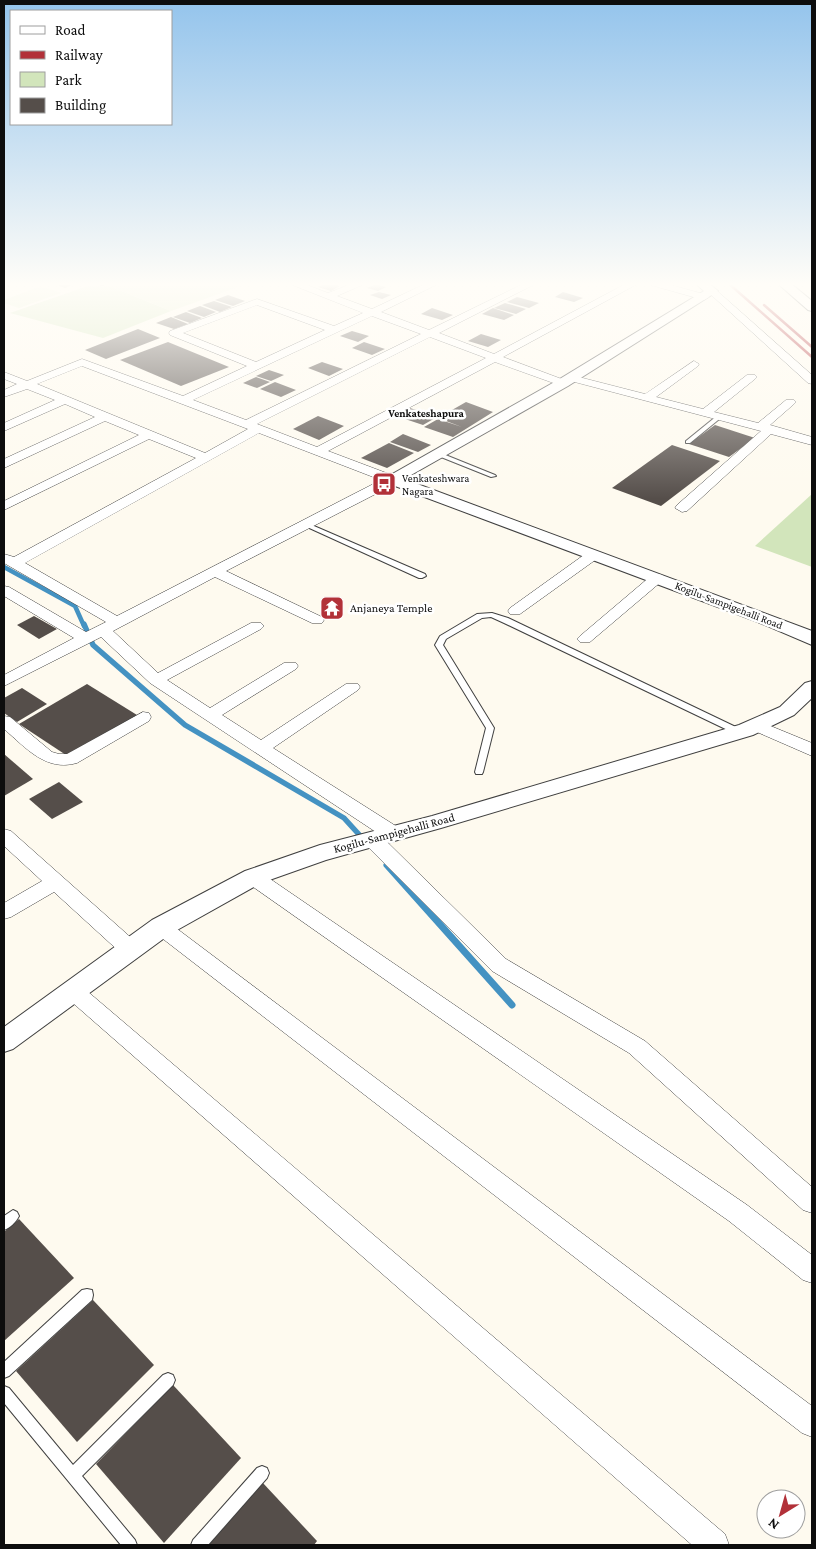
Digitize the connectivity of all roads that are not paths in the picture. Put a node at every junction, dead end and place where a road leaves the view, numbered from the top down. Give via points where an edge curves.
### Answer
1 (227, 354) edge
2 (281, 354) edge
3 (387, 354) edge
4 (485, 354) edge
5 (502, 354) edge
6 (610, 354) edge
7 (780, 354) edge
8 (495, 358) junction
9 (694, 364) dead end
10 (256, 366) junction
11 (4, 375) edge
12 (751, 378) dead end
13 (567, 381) junction
14 (812, 381) edge
15 (27, 384) junction
16 (4, 394) edge
17 (648, 397) junction
18 (65, 400) junction
19 (182, 400) junction
20 (790, 402) dead end
21 (707, 412) junction
22 (106, 416) junction
23 (720, 416) junction
24 (4, 427) edge
25 (252, 427) junction
26 (765, 428) junction
27 (150, 434) junction
28 (812, 441) edge
29 (688, 442) dead end
30 (318, 452) junction
31 (438, 454) junction
32 (206, 458) junction
33 (4, 464) edge
34 (493, 476) dead end
35 (392, 480) junction
36 (4, 506) edge
37 (682, 508) dead end
38 (307, 525) junction
39 (593, 555) junction
40 (9, 560) edge
41 (216, 572) junction
42 (422, 576) dead end
43 (657, 578) junction
44 (4, 590) edge
45 (515, 611) dead end
46 (317, 620) dead end
47 (256, 626) dead end
48 (98, 633) junction
49 (585, 639) dead end
50 (812, 639) edge
51 (290, 666) dead end
52 (156, 680) junction
53 (4, 681) edge
54 (352, 687) dead end
55 (812, 687) edge
56 (209, 716) junction
57 (143, 717) dead end
58 (4, 721) edge
59 (747, 729) junction
60 (261, 748) junction
61 (812, 750) edge
62 (480, 772) dead end
63 (4, 836) edge
64 (373, 839) junction
65 (253, 877) junction
66 (55, 882) junction
67 (4, 912) edge
68 (160, 927) junction
69 (130, 949) junction
70 (73, 991) junction
71 (4, 1041) edge
72 (812, 1202) edge
73 (812, 1272) edge
74 (87, 1295) dead end
75 (4, 1371) edge
76 (168, 1380) dead end
77 (4, 1394) edge
78 (812, 1423) edge
79 (262, 1473) dead end
80 (72, 1476) junction
81 (130, 1545) edge
82 (198, 1545) edge
83 (714, 1545) edge

1 - 10 street
2 - 10 street
3 - 25 street
4 - 8 street
5 - 8 street
6 - 13 street
7 - 14 street
8 - 13 street
8 - 30 street
9 - 17 street
10 - 19 street
11 - 15 street
12 - 21 street
13 - 17 street
13 - 31 street
15 - 16 street
15 - 18 street
15 - 19 street via 82,362
17 - 21 street
18 - 22 street
18 - 24 street
19 - 25 street
20 - 26 street
21 - 23 street
22 - 27 street
22 - 33 street
23 - 26 street
23 - 29 lane
25 - 30 street
25 - 32 street
26 - 28 street
26 - 37 street
27 - 32 street
27 - 36 street
30 - 35 street
31 - 34 lane
31 - 35 street
32 - 40 street
35 - 38 street
35 - 39 street, Kogilu-Sampigehalli Road
38 - 41 street
38 - 42 lane
39 - 43 street, Kogilu-Sampigehalli Road
39 - 45 street
40 - 48 street
41 - 46 street
41 - 48 street
43 - 49 street
43 - 50 street, Kogilu-Sampigehalli Road
44 - 48 street
47 - 52 street
48 - 52 street
48 - 53 street
51 - 56 street
52 - 56 street
54 - 60 street
55 - 59 street, Kogilu-Sampigehalli Road via 787,711
56 - 60 street
57 - 58 street via 71,759 58,760 46,756
59 - 61 street
59 - 62 lane via 505,620 492,615 480,616 443,638 439,645 490,728
59 - 64 street, Kogilu-Sampigehalli Road
60 - 64 street
63 - 66 street
64 - 65 street, Kogilu-Sampigehalli Road via 320,853
64 - 72 street via 499,965 637,1047
65 - 68 street, Kogilu-Sampigehalli Road
65 - 73 street via 738,1213
66 - 67 street
66 - 69 street
68 - 69 street, Kogilu-Sampigehalli Road
68 - 78 street
69 - 70 street, Kogilu-Sampigehalli Road
70 - 71 street, Kogilu-Sampigehalli Road
70 - 83 street
74 - 75 lane
76 - 80 lane
77 - 80 lane
79 - 82 lane
80 - 81 lane

